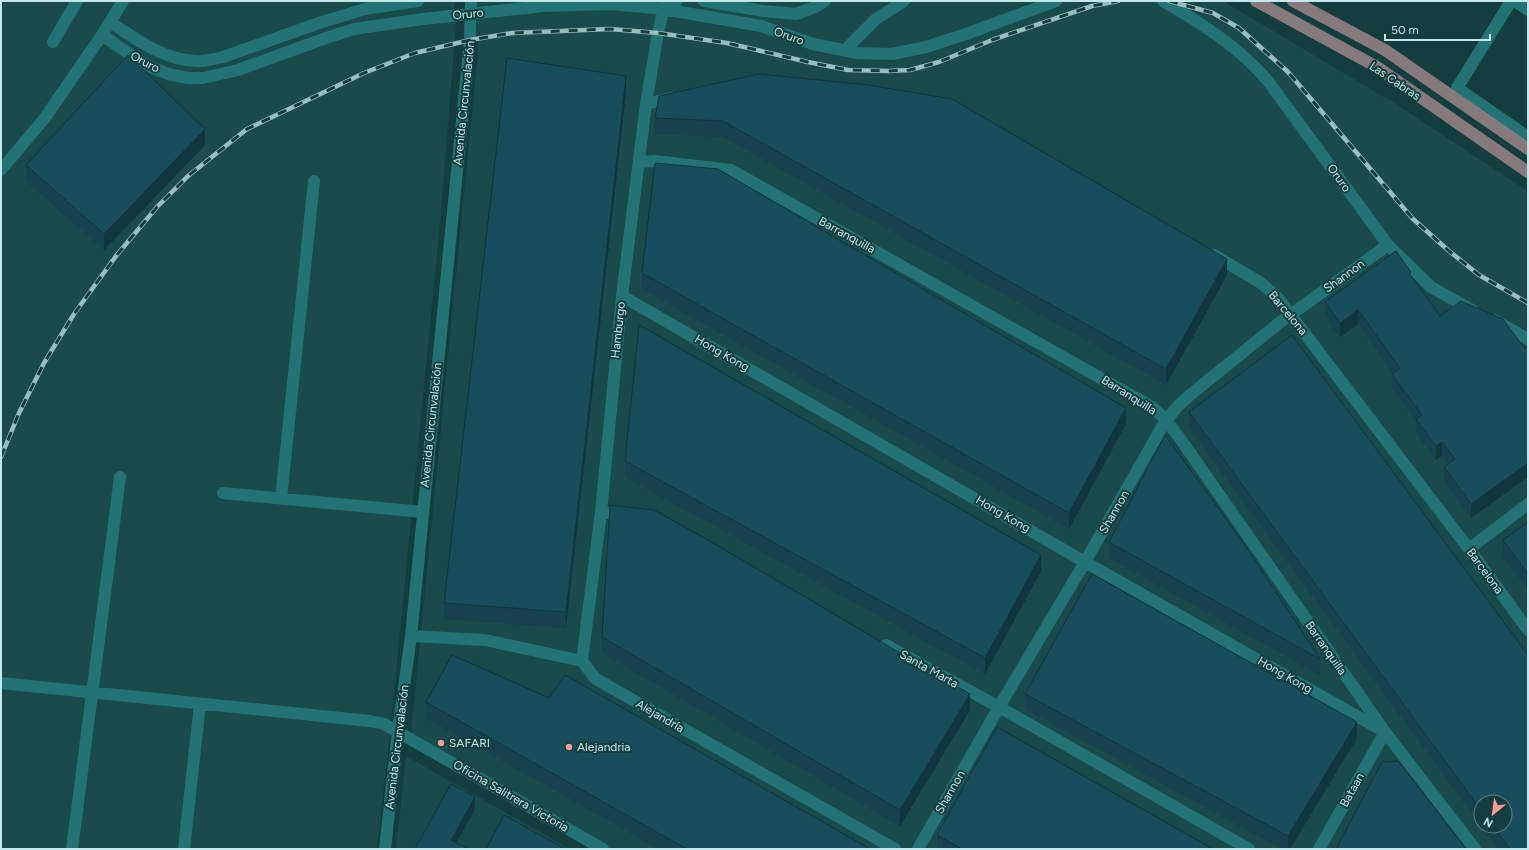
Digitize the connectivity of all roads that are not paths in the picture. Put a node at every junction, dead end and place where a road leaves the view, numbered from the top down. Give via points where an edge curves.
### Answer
1 (77, 1) edge
2 (123, 1) edge
3 (418, 1) edge
4 (471, 1) edge
5 (677, 1) edge
6 (704, 1) edge
7 (811, 1) edge
8 (825, 1) edge
9 (904, 1) edge
10 (1056, 1) edge
11 (1163, 1) edge
12 (1256, 1) edge
13 (1293, 1) edge
14 (1511, 1) edge
15 (1515, 1) edge
16 (1519, 1) edge
17 (1528, 4) edge
18 (664, 5) edge
19 (763, 6) edge
20 (1528, 10) edge
21 (796, 14) junction
22 (110, 22) junction
23 (102, 35) junction
24 (53, 42) dead end
25 (845, 50) junction
26 (684, 95) edge
27 (646, 104) junction
28 (1528, 137) edge
29 (1528, 149) edge
30 (639, 162) junction
31 (3, 164) edge
32 (1528, 172) edge
33 (314, 181) dead end
34 (1388, 245) junction
35 (1207, 251) edge
36 (622, 296) junction
37 (1290, 314) junction
38 (1528, 340) edge
39 (1166, 420) junction
40 (120, 477) dead end
41 (223, 493) dead end
42 (281, 499) junction
43 (1528, 504) edge
44 (423, 512) junction
45 (601, 512) junction
46 (640, 517) edge
47 (1469, 549) junction
48 (1085, 562) junction
49 (1528, 630) edge
50 (411, 636) junction
51 (873, 638) edge
52 (582, 661) junction
53 (1, 683) edge
54 (92, 692) junction
55 (200, 704) junction
56 (999, 707) junction
57 (398, 730) junction
58 (1385, 732) junction
59 (72, 849) edge
60 (184, 849) edge
61 (385, 849) edge
62 (603, 849) edge
63 (895, 849) edge
64 (918, 849) edge
65 (1249, 849) edge
66 (1319, 849) edge
67 (1475, 849) edge

1 - 24 street
2 - 22 street
3 - 22 street, Oruro via 365,9 223,57 197,62 156,51
4 - 44 street, Avenida Circunvalación
5 - 18 street
6 - 19 street
7 - 21 street
8 - 21 street
9 - 25 street via 876,19
10 - 25 street, Oruro via 926,47 892,54
11 - 34 street, Oruro via 1196,20 1257,68
12 - 32 main road, Las Cabras via 1377,67
13 - 29 main road, Las Cabras via 1385,50
14 - 28 street via 1457,88
15 - 20 street
16 - 17 street
18 - 23 street, Oruro via 544,6 389,23 328,37 238,70 203,78 172,75 155,69
18 - 25 street, Oruro via 761,26 813,44
18 - 27 street, Hamburgo
19 - 21 street
22 - 23 street
23 - 31 street via 44,119
26 - 27 street
27 - 30 street, Hamburgo
30 - 36 street, Hamburgo
30 - 39 street, Barranquilla via 655,160 731,170 1152,407
33 - 42 street
34 - 37 street, Shannon
34 - 38 street, Oruro via 1431,286
35 - 37 street, Barcelona via 1261,283 1277,297
36 - 45 street, Hamburgo
36 - 48 street, Hong Kong
37 - 39 street, Shannon via 1190,394
37 - 47 street, Barcelona
39 - 48 street, Shannon
39 - 58 street, Barranquilla
40 - 54 street
41 - 42 street
42 - 44 street
43 - 47 street
44 - 50 street, Avenida Circunvalación
45 - 46 street
45 - 52 street, Hamburgo
47 - 49 street, Barcelona
48 - 56 street, Shannon
48 - 58 street, Hong Kong
50 - 52 street via 485,640
50 - 57 street, Avenida Circunvalación
51 - 56 street, Santa Marta
52 - 63 street, Alejandría via 595,678 610,688
53 - 54 street, Oficina Salitrera Victoria
54 - 55 street, Oficina Salitrera Victoria
54 - 59 street
55 - 57 street, Oficina Salitrera Victoria via 370,721
55 - 60 street
56 - 64 street, Shannon
56 - 65 street, Santa Marta
57 - 61 street, Avenida Circunvalación
57 - 62 street, Oficina Salitrera Victoria
58 - 66 street, Bataan
58 - 67 street, Barranquilla

